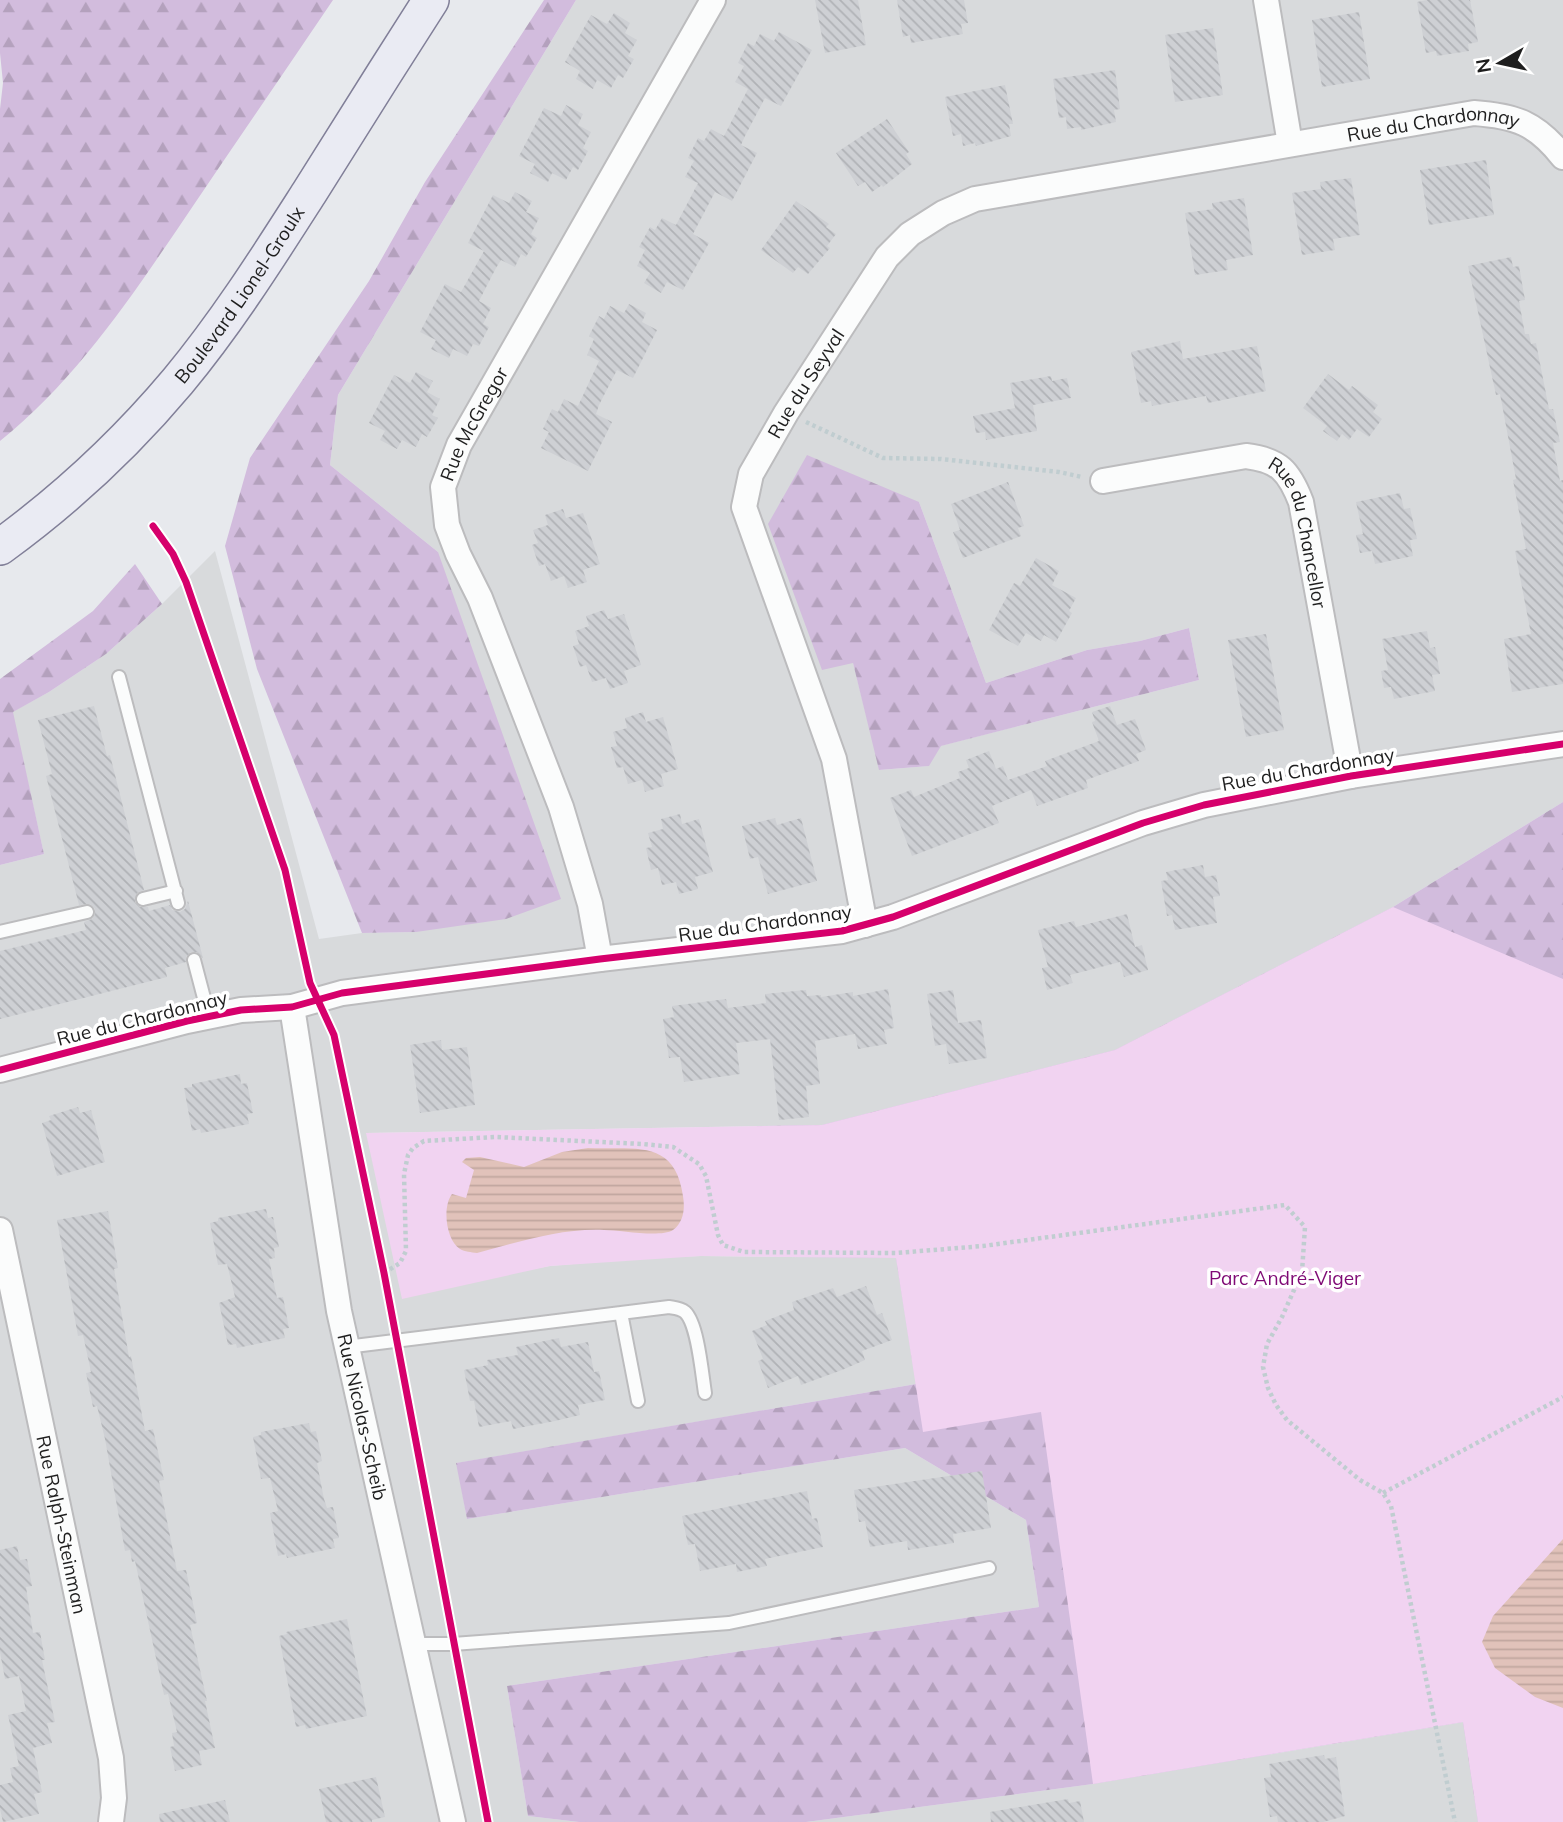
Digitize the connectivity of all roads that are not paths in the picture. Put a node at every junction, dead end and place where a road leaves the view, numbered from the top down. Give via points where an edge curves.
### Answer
1 (431, 0) edge
2 (713, 0) edge
3 (1266, 0) edge
4 (1290, 144) junction
5 (1563, 157) edge
6 (1103, 481) road end
7 (0, 547) edge
8 (119, 677) dead end
9 (1563, 744) edge
10 (1351, 776) junction
11 (143, 899) dead end
12 (87, 912) dead end
13 (865, 925) junction
14 (0, 932) edge
15 (600, 959) junction
16 (194, 960) dead end
17 (292, 1007) junction
18 (209, 1017) junction
19 (0, 1070) edge
20 (0, 1230) edge
21 (621, 1313) junction
22 (346, 1347) junction
23 (705, 1393) dead end
24 (638, 1401) dead end
25 (989, 1568) dead end
26 (412, 1644) junction
27 (111, 1822) edge
28 (453, 1822) edge

1 - 7 main road, Boulevard Lionel-Groulx via 264,263 178,382 74,489
2 - 15 street, Rue McGregor via 459,445 443,487 454,544 480,598 561,807 590,904
3 - 4 street
4 - 5 street, Rue du Chardonnay via 1474,113 1528,123
4 - 13 street, Rue du Seyval via 975,199 943,213 910,234 887,257 751,474 744,507 834,759
6 - 10 street, Rue du Chancellor via 1245,456 1263,458 1292,479 1301,502
8 - 11 lane via 177,897
9 - 10 street, Rue du Chardonnay
10 - 13 street, Rue du Chardonnay via 1172,814
12 - 14 lane
13 - 15 street, Rue du Chardonnay
15 - 17 street, Rue du Chardonnay via 342,993
16 - 18 lane
17 - 18 street, Rue du Chardonnay
17 - 22 street, Rue Nicolas-Scheib
18 - 19 street, Rue du Chardonnay
20 - 27 street, Rue Ralph-Steinman via 111,1758
21 - 22 lane
21 - 23 lane via 669,1307 687,1314
21 - 24 lane
22 - 26 street, Rue Nicolas-Scheib
25 - 26 lane via 729,1623
26 - 28 street, Rue Nicolas-Scheib

